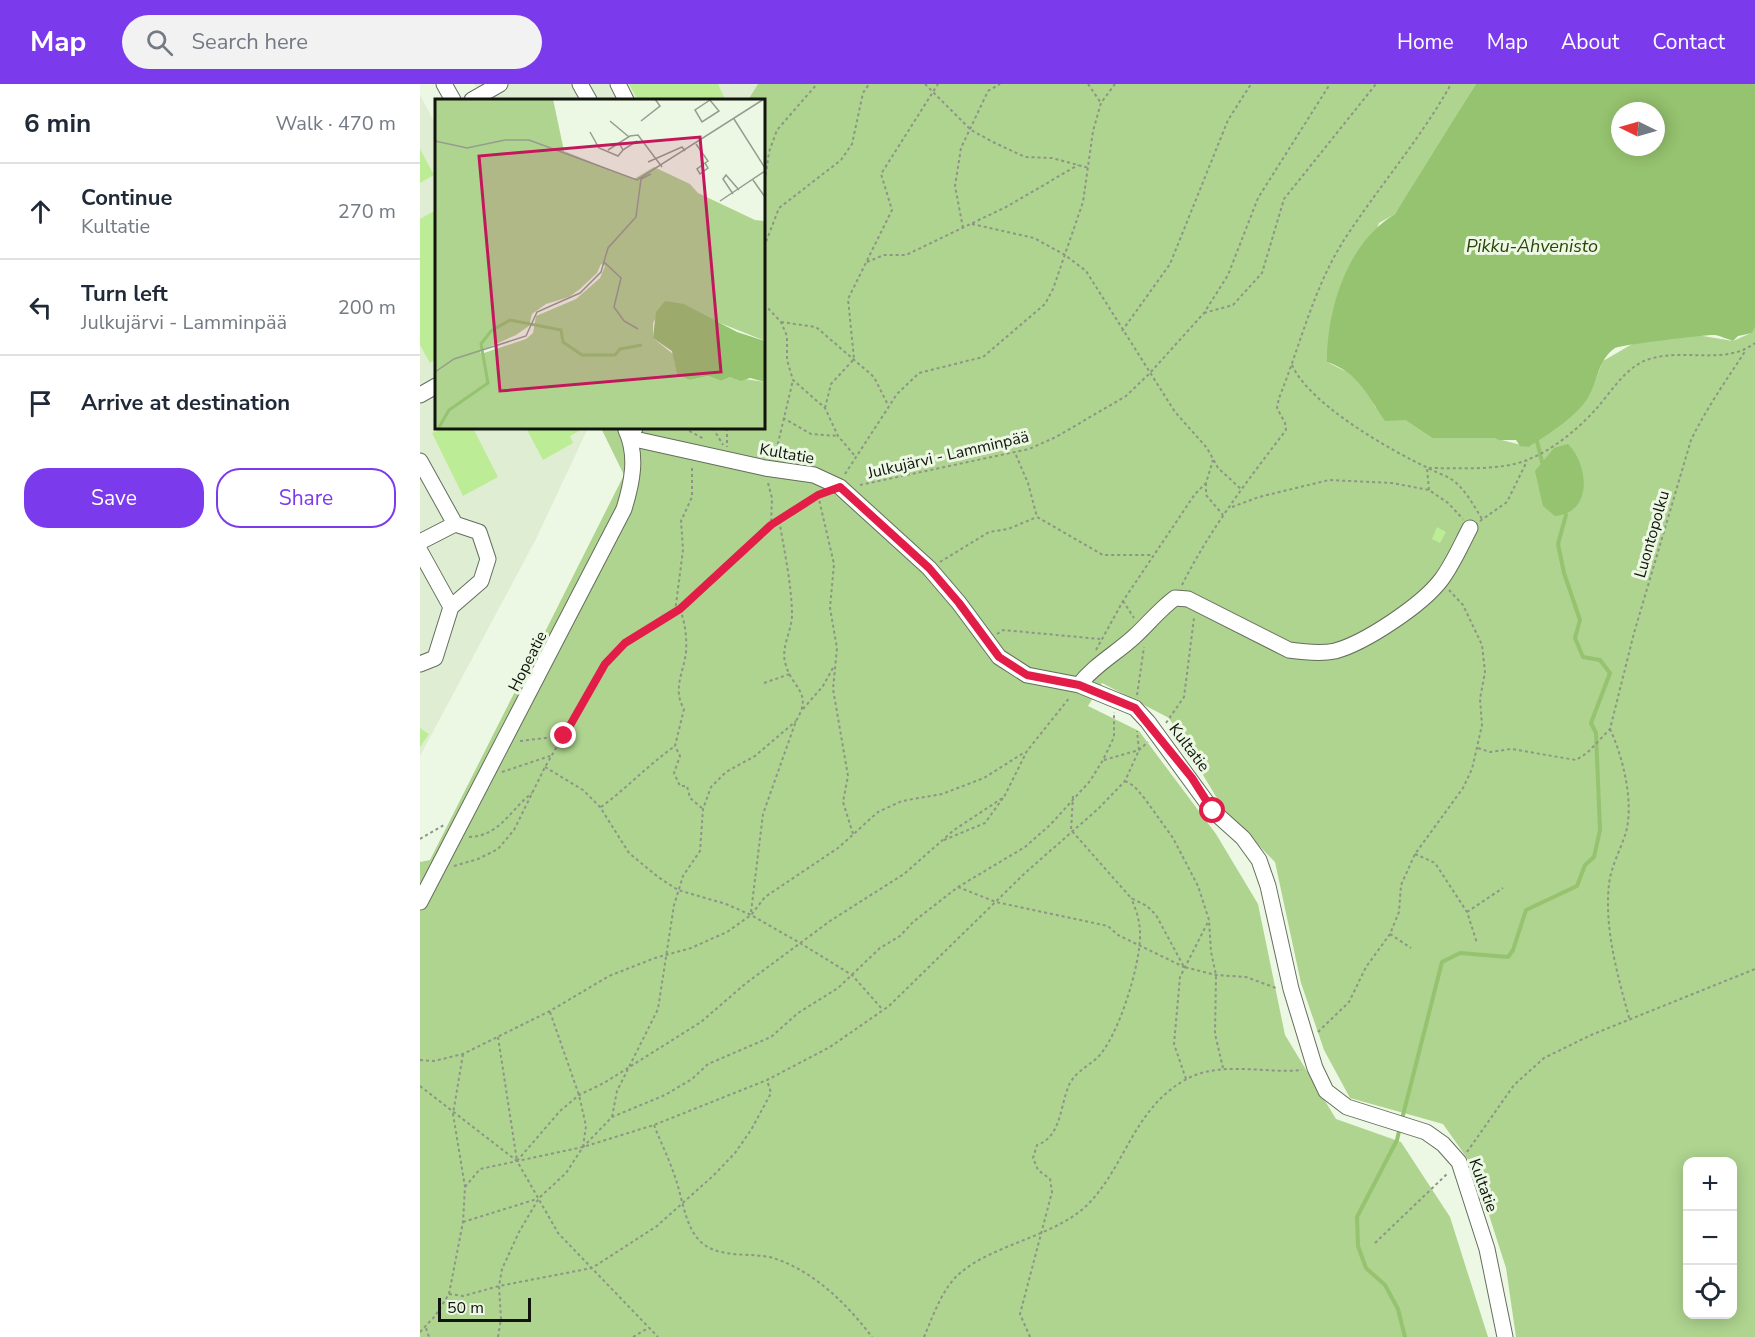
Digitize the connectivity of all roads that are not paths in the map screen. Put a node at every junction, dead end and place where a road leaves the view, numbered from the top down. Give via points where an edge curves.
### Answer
1 (444, 84) edge
2 (500, 84) edge
3 (580, 84) edge
4 (618, 84) edge
5 (452, 99) edge
6 (474, 99) edge
7 (588, 99) edge
8 (626, 99) edge
9 (435, 387) edge
10 (420, 395) edge
11 (630, 431) edge
12 (420, 461) edge
13 (1476, 523) road end
14 (455, 524) junction
15 (420, 542) edge
16 (420, 551) edge
17 (451, 607) junction
18 (420, 664) edge
19 (1083, 680) junction
20 (420, 903) edge
21 (1505, 1337) edge

1 - 5 street
2 - 6 street
3 - 7 street
4 - 8 street
9 - 10 street
11 - 19 street, Kultatie via 693,452 814,475 840,487 929,568 999,657 1027,675
11 - 20 street, Hopeatie via 633,480 624,509
12 - 14 street
13 - 19 street via 1440,581 1420,600 1365,638 1335,651 1289,650 1196,603 1175,598
14 - 15 street
14 - 17 street via 479,532 488,559 481,581
16 - 17 street
17 - 18 street via 435,658
19 - 21 street, Kultatie via 1135,708 1213,811 1243,838 1259,860 1291,989 1326,1091 1347,1107 1426,1132 1459,1162 1487,1249

